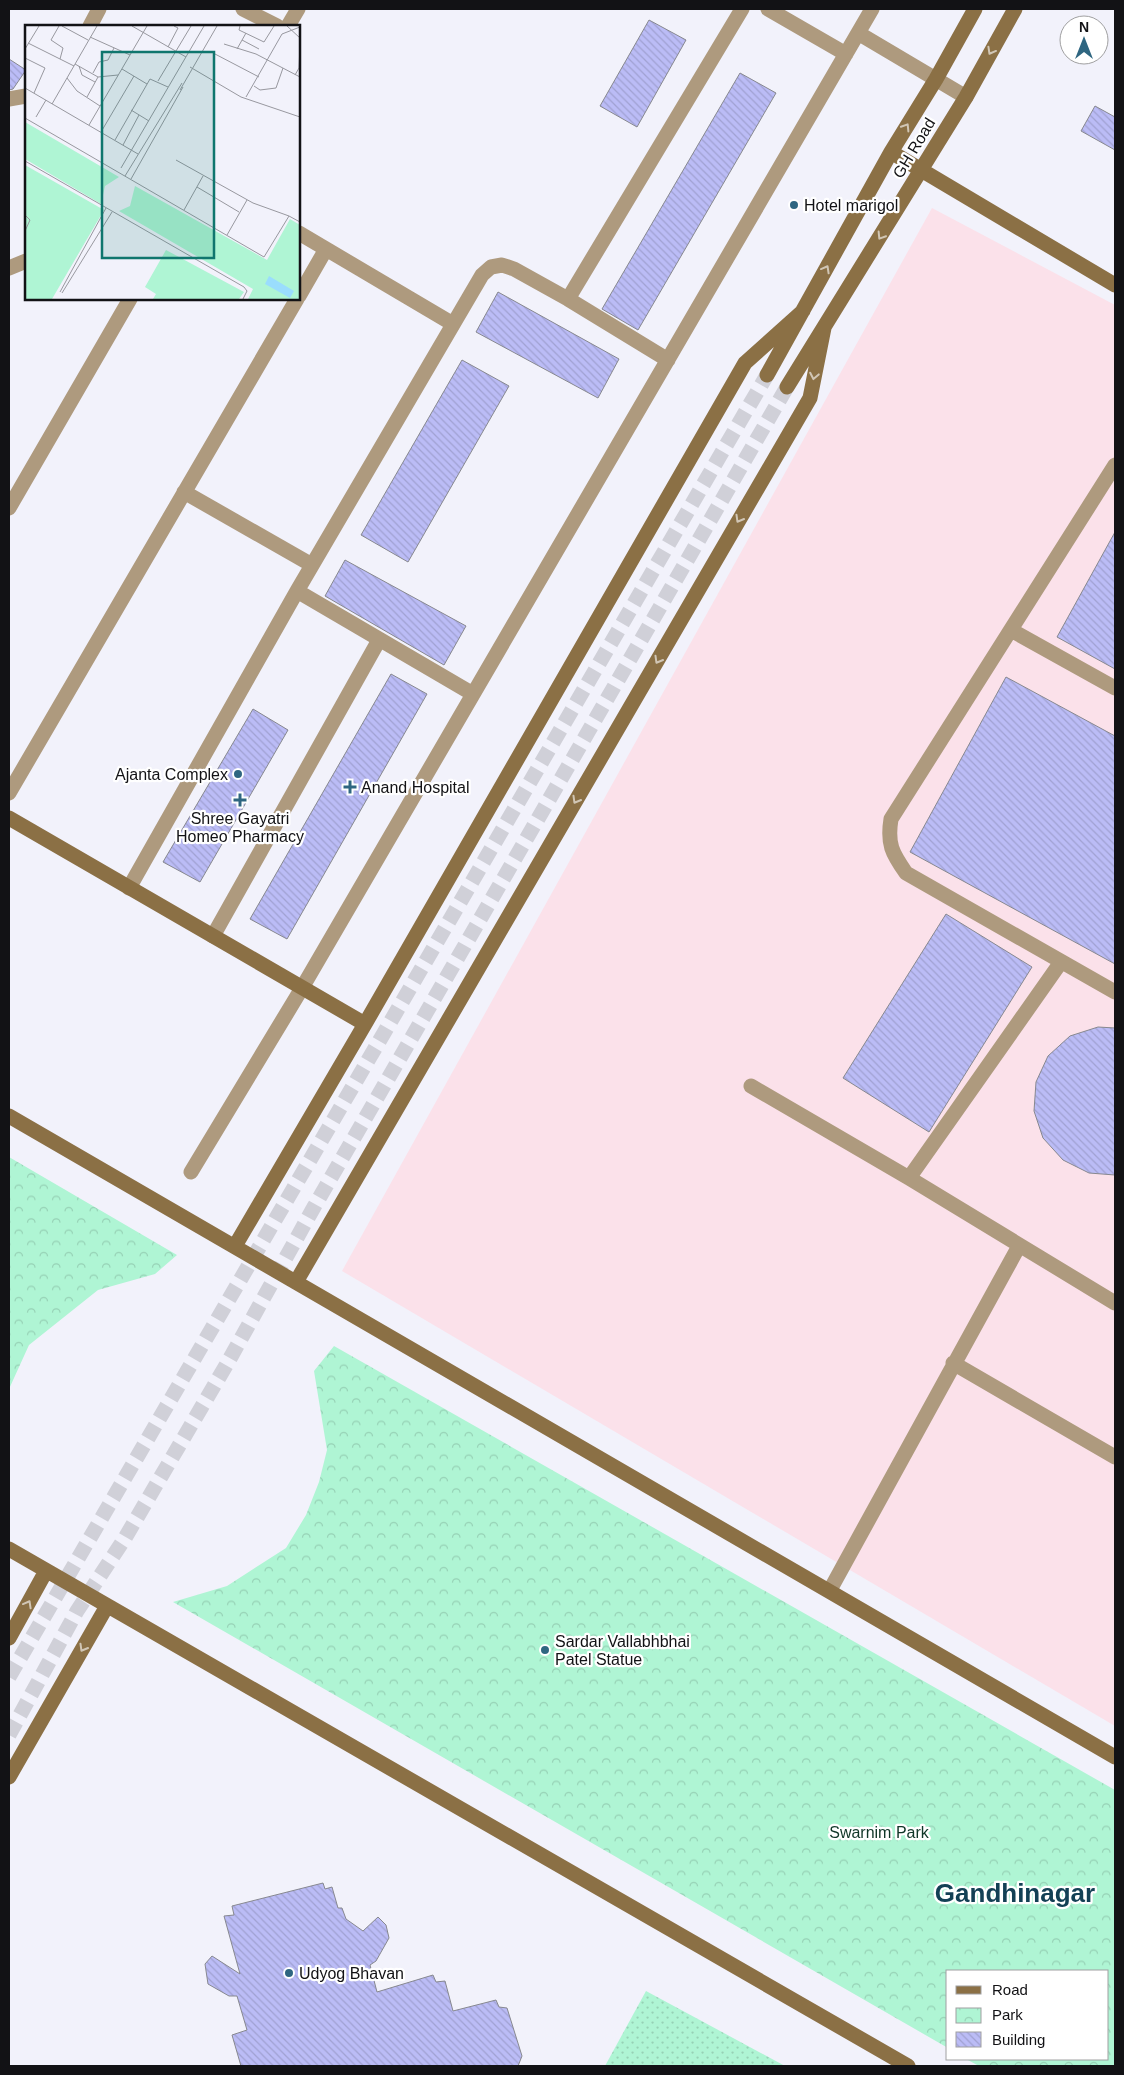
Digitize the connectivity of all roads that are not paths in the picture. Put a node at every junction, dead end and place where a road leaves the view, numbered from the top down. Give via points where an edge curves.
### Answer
1 (99, 9) edge
2 (243, 9) edge
3 (298, 9) edge
4 (742, 9) edge
5 (768, 9) edge
6 (872, 9) edge
7 (975, 9) edge
8 (1015, 9) edge
9 (91, 25) edge
10 (275, 25) edge
11 (289, 25) edge
12 (858, 33) junction
13 (846, 54) junction
14 (936, 79) junction
15 (25, 96) edge
16 (966, 97) junction
17 (9, 99) edge
18 (891, 152) junction
19 (922, 169) junction
20 (300, 234) edge
21 (326, 249) junction
22 (25, 261) edge
23 (9, 268) edge
24 (1115, 285) edge
25 (300, 294) edge
26 (568, 299) junction
27 (129, 300) edge
28 (296, 300) edge
29 (803, 312) junction
30 (453, 324) junction
31 (824, 328) junction
32 (668, 360) junction
33 (767, 375) tunnel mouth
34 (788, 387) tunnel mouth
35 (1115, 465) edge
36 (184, 492) junction
37 (9, 508) edge
38 (312, 565) junction
39 (297, 591) junction
40 (1011, 630) junction
41 (379, 640) junction
42 (1115, 688) edge
43 (473, 694) junction
44 (9, 793) edge
45 (9, 818) edge
46 (129, 888) junction
47 (213, 936) junction
48 (1061, 962) junction
49 (302, 988) junction
50 (1115, 992) edge
51 (365, 1024) junction
52 (751, 1086) dead end
53 (9, 1116) edge
54 (191, 1172) dead end
55 (909, 1178) junction
56 (235, 1246) junction
57 (1019, 1246) junction
58 (296, 1282) junction
59 (1115, 1303) edge
60 (953, 1363) junction
61 (1115, 1456) edge
62 (9, 1549) edge
63 (46, 1571) junction
64 (830, 1590) junction
65 (107, 1606) junction
66 (9, 1638) edge
67 (1115, 1757) edge
68 (9, 1777) edge
69 (908, 2066) edge

1 - 9 street
2 - 10 street
3 - 11 street
4 - 26 street
5 - 13 street
6 - 12 street
7 - 14 street, GH Road
8 -> 16 street, GH Road
12 - 13 street
12 - 14 street
13 - 32 street
14 - 16 street
18 -> 14 street, GH Road
15 - 17 street
16 - 19 street, GH Road
18 - 19 street
29 -> 18 street, GH Road
19 - 24 street
19 -> 31 street, GH Road
20 - 21 street
21 - 25 street
21 - 30 street
22 - 23 street
26 - 30 street via 514,269 491,266 482,275
26 - 32 street
27 - 37 street
28 - 36 street
29 - 33 street, GH Road
29 - 51 street via 745,364
30 - 38 street
31 - 34 street, GH Road
31 -> 58 street via 810,398
32 - 43 street
35 - 40 street
36 - 38 street
36 - 44 street
38 - 39 street
39 - 41 street
39 - 46 street
40 - 42 street
40 - 48 street via 891,820 888,837 893,854 906,873
41 - 43 street
41 - 47 street
43 - 49 street
45 - 46 street
46 - 47 street
47 - 49 street
48 - 50 street
48 - 55 street
49 - 51 street
49 - 54 street
51 - 56 street
52 - 55 street
53 - 56 street
55 - 57 street
56 - 58 street
57 - 59 street
57 - 60 street
58 - 64 street
60 - 61 street
60 - 64 street
62 - 63 street
63 - 65 street
66 -> 63 street
64 - 67 street
65 -> 68 street
65 - 69 street

